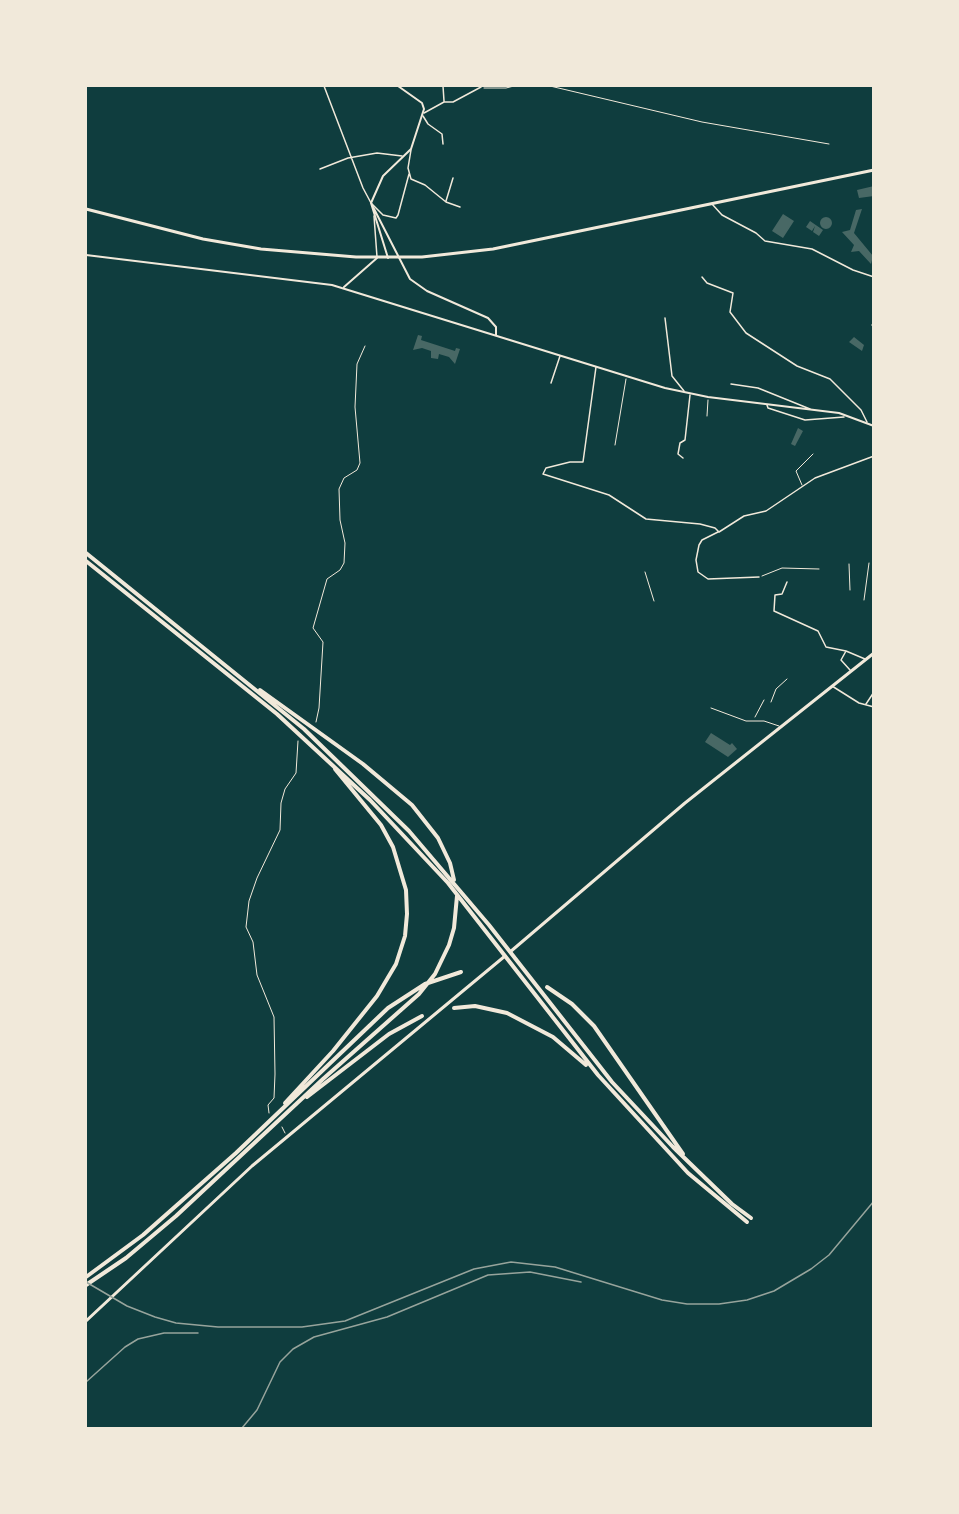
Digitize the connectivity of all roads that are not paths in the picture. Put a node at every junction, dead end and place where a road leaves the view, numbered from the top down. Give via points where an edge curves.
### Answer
1 (325, 86) edge
2 (398, 86) edge
3 (443, 86) edge
4 (481, 87) road end
5 (444, 102) junction
6 (423, 105) junction
7 (429, 110) junction
8 (423, 114) junction
9 (443, 144) dead end
10 (411, 149) junction
11 (403, 156) junction
12 (350, 157) junction
13 (320, 169) dead end
14 (873, 170) edge
15 (409, 174) junction
16 (453, 178) dead end
17 (446, 202) junction
18 (371, 203) junction
19 (712, 204) junction
20 (460, 207) dead end
21 (86, 209) edge
22 (374, 216) junction
23 (86, 255) edge
24 (377, 258) junction
25 (388, 258) junction
26 (702, 277) dead end
27 (873, 277) edge
28 (344, 287) junction
29 (665, 318) dead end
30 (496, 335) junction
31 (560, 355) junction
32 (596, 367) junction
33 (627, 377) junction
34 (551, 383) dead end
35 (731, 384) dead end
36 (688, 394) junction
37 (708, 397) junction
38 (766, 404) junction
39 (811, 410) junction
40 (847, 415) junction
41 (707, 416) dead end
42 (867, 423) junction
43 (873, 426) edge
44 (615, 445) dead end
45 (813, 454) dead end
46 (873, 456) edge
47 (683, 458) dead end
48 (803, 486) junction
49 (719, 532) junction
50 (86, 553) edge
51 (86, 561) edge
52 (759, 577) road end
53 (787, 582) dead end
54 (846, 651) junction
55 (873, 653) edge
56 (866, 659) junction
57 (851, 671) junction
58 (242, 677) junction
59 (831, 685) junction
60 (873, 692) edge
61 (866, 705) junction
62 (873, 707) edge
63 (711, 708) dead end
64 (779, 726) junction
65 (330, 761) junction
66 (461, 972) dead end
67 (546, 987) dead end
68 (454, 1008) dead end
69 (422, 1016) dead end
70 (598, 1075) junction
71 (280, 1111) junction
72 (290, 1111) junction
73 (687, 1159) junction
74 (751, 1218) dead end
75 (747, 1222) dead end
76 (86, 1277) edge
77 (86, 1285) edge
78 (86, 1321) edge

1 - 12 street
2 - 6 main road
3 - 5 street
4 - 5 street via 453,102
5 - 7 street
6 - 7 street
6 - 8 main road
7 - 8 street
8 - 9 street via 442,134
8 - 10 main road
10 - 11 main road
10 - 15 street
11 - 12 street via 377,153
11 - 18 main road via 383,176
12 - 13 street
12 - 18 street
14 - 19 main road
15 - 17 street via 412,181 425,185
15 - 18 street via 396,218 383,215
16 - 17 street
17 - 20 street
18 - 22 main road
18 - 30 main road via 403,268 421,288 488,318
19 - 25 main road via 493,249
19 - 27 street via 722,215 765,241 812,249
21 - 24 main road via 234,246
22 - 24 street
22 - 25 main road
23 - 28 main road
24 - 25 main road
24 - 28 main road
26 - 42 street via 707,283 733,293 730,312 746,333 797,366 830,380 861,410
28 - 30 main road
29 - 36 street via 672,376
30 - 31 main road
31 - 32 main road
31 - 34 street
32 - 33 main road
32 - 49 street via 584,462 546,468 545,476 609,495 639,516 704,525
33 - 36 main road
33 - 44 lane
35 - 39 street via 758,388
36 - 37 main road
36 - 47 street via 685,440 680,443 678,454
37 - 38 main road
37 - 41 lane
38 - 39 main road
38 - 40 street via 768,408 811,421
39 - 40 main road
40 - 42 main road
42 - 43 main road
45 - 48 lane via 796,471
46 - 48 street via 823,474
48 - 49 street via 766,511 744,516
49 - 52 street via 699,545 698,572 708,579
50 - 58 highway
51 - 65 highway
53 - 54 street via 782,594 775,595 774,611 818,631 826,647
54 - 56 street
54 - 57 street via 841,660
55 - 56 main road
56 - 57 main road
57 - 59 main road
58 - 72 highway via 400,793 427,822 450,863 457,893 449,945 435,974 419,994
58 - 73 highway via 304,729 424,847 612,1082
59 - 61 street
59 - 64 main road
60 - 61 street
61 - 62 street
63 - 64 lane
64 - 78 main road via 252,1167
65 - 70 highway via 428,860
65 - 71 highway via 381,825 393,847 405,890 405,936 377,996
66 - 71 highway via 436,979 394,1003
67 - 73 highway via 572,1004 594,1026
68 - 70 highway via 485,1008 520,1019 563,1044
69 - 72 highway via 377,1042
70 - 75 highway via 688,1173
71 - 76 highway via 136,1241
72 - 77 highway via 162,1228
73 - 74 highway

